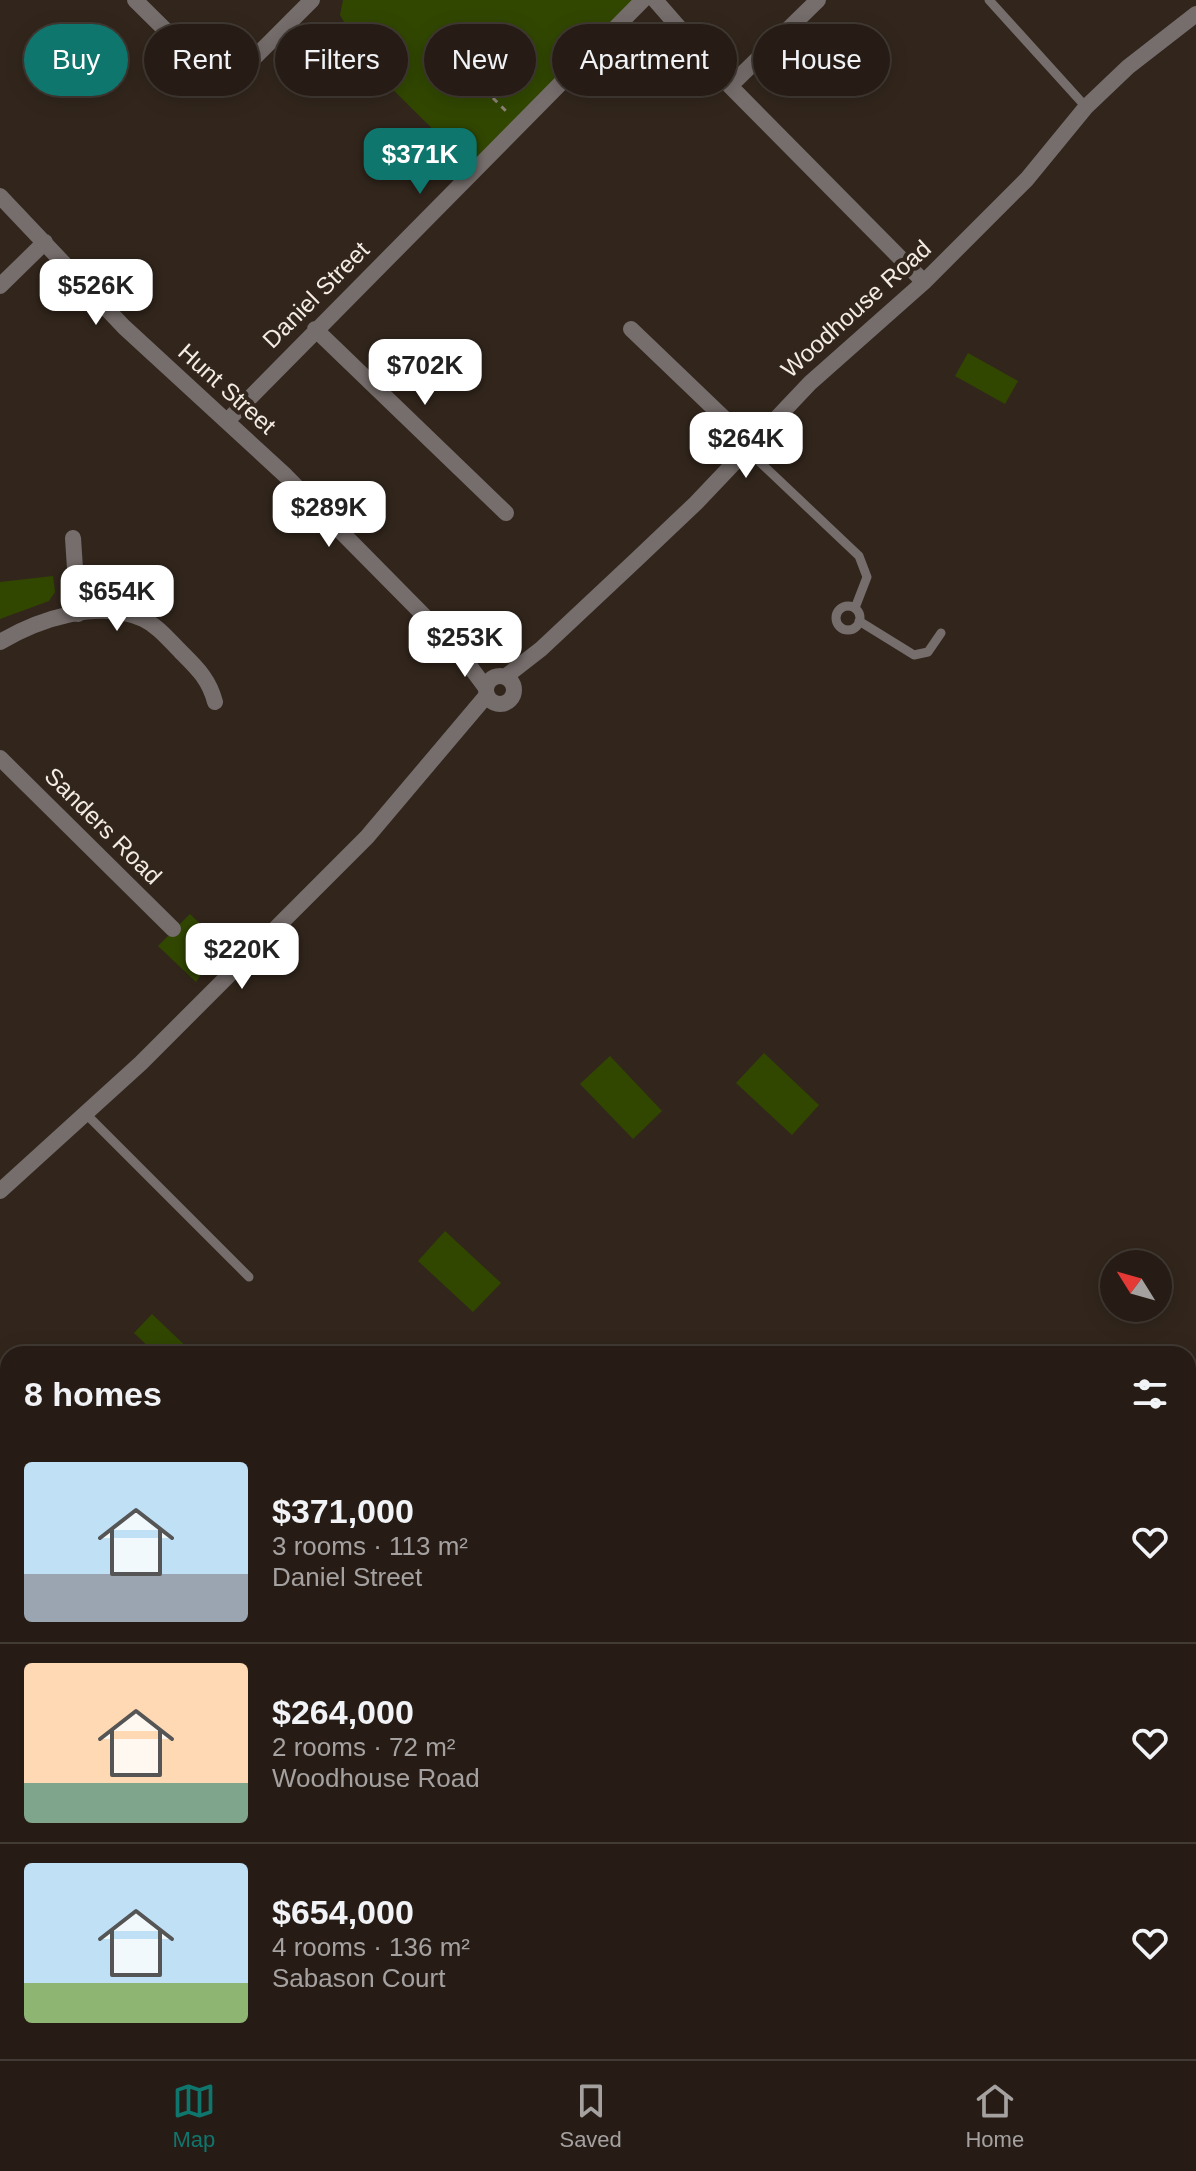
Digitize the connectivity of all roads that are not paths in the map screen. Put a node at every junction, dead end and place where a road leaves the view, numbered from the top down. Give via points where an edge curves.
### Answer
1 (135, 0) edge
2 (312, 0) edge
3 (643, 0) edge
4 (655, 0) edge
5 (818, 0) edge
6 (989, 0) edge
7 (1196, 14) edge
8 (676, 24) edge
9 (1196, 27) edge
10 (1165, 36) junction
11 (737, 79) edge
12 (737, 93) edge
13 (1086, 107) junction
14 (0, 196) edge
15 (45, 242) junction
16 (924, 282) junction
17 (0, 286) edge
18 (315, 329) junction
19 (631, 329) dead end
20 (227, 421) junction
21 (748, 446) junction
22 (506, 513) dead end
23 (73, 538) dead end
24 (855, 608) junction
25 (78, 614) junction
26 (859, 621) junction
27 (941, 633) dead end
28 (0, 642) edge
29 (498, 689) junction
30 (215, 702) dead end
31 (0, 758) edge
32 (173, 929) dead end
33 (86, 1114) junction
34 (0, 1191) edge
35 (249, 1277) dead end

1 - 2 street via 224,88
3 - 18 street, Daniel Street
4 - 8 street
5 - 11 street
6 - 13 lane
7 - 10 street, Woodhouse Road
9 - 10 street, Woodhouse Road
10 - 13 street, Woodhouse Road
12 - 16 street
13 - 16 street, Woodhouse Road via 1027,179
14 - 15 street, Hunt Street
15 - 17 street
15 - 20 street, Hunt Street via 124,327
16 - 21 street, Woodhouse Road via 819,374
18 - 20 street, Daniel Street
18 - 22 street
19 - 21 street
20 - 29 street, Hunt Street
21 - 24 lane via 861,559 867,577
21 - 29 street, Woodhouse Road via 696,503
23 - 25 street
24 - 26 lane
24 - 26 lane via 843,607 837,621 846,629
25 - 28 street
25 - 30 street via 112,612 145,620 205,677
26 - 27 lane via 914,655 928,652
29 - 33 street, Woodhouse Road via 367,837
31 - 32 street, Sanders Road
33 - 34 street, Woodhouse Road
33 - 35 lane

